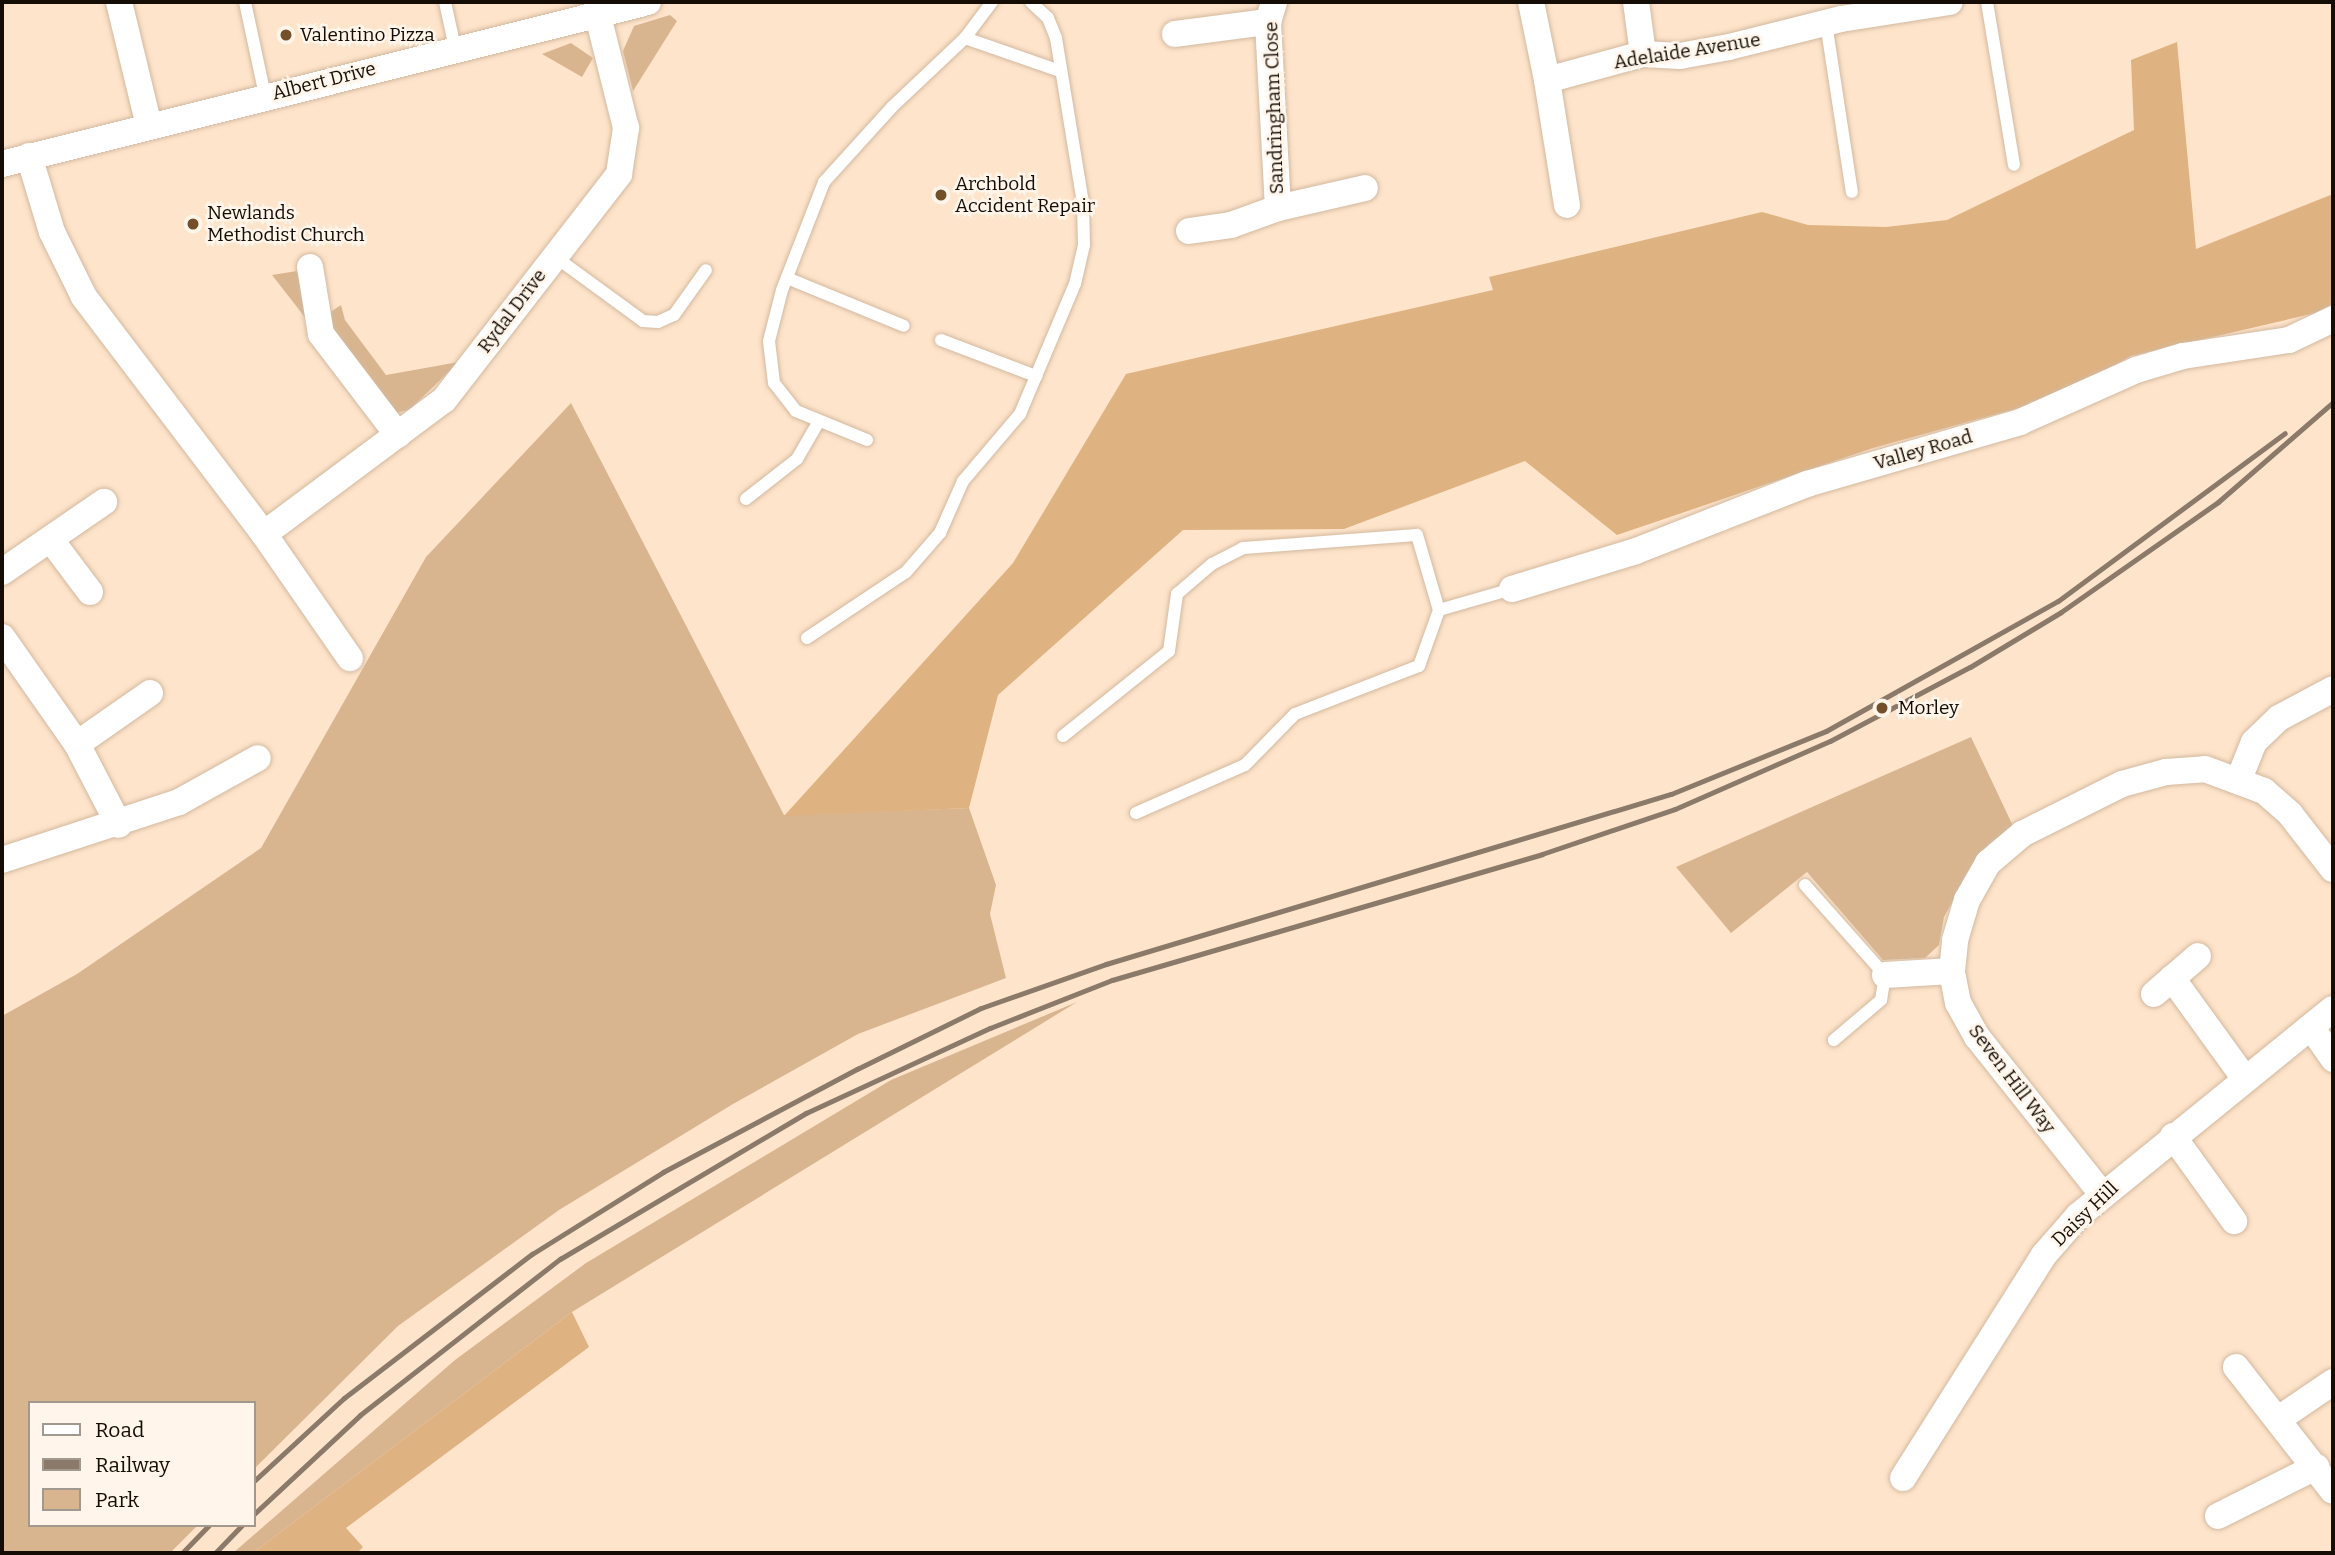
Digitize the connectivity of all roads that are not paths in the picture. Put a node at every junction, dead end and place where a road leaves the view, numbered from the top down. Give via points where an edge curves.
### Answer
1 (120, 2) edge
2 (245, 2) edge
3 (445, 2) edge
4 (648, 2) edge
5 (992, 2) edge
6 (1031, 2) edge
7 (1531, 2) edge
8 (1636, 2) edge
9 (1954, 2) edge
10 (1987, 2) edge
11 (1271, 12) edge
12 (598, 16) junction
13 (1826, 23) junction
14 (1175, 34) dead end
15 (965, 38) junction
16 (455, 48) junction
17 (1643, 54) junction
18 (1060, 71) junction
19 (1547, 80) junction
20 (265, 95) junction
21 (149, 127) junction
22 (29, 156) junction
23 (2, 163) edge
24 (2014, 165) dead end
25 (1365, 188) dead end
26 (1852, 192) dead end
27 (1567, 205) dead end
28 (1278, 208) junction
29 (1189, 231) dead end
30 (554, 256) junction
31 (310, 267) dead end
32 (706, 270) dead end
33 (787, 278) junction
34 (2333, 319) edge
35 (904, 326) dead end
36 (941, 340) dead end
37 (1036, 376) junction
38 (819, 421) junction
39 (398, 435) junction
40 (867, 440) dead end
41 (746, 499) dead end
42 (104, 502) dead end
43 (264, 534) junction
44 (51, 540) junction
45 (2, 572) edge
46 (1512, 589) joint
47 (90, 592) dead end
48 (1438, 610) junction
49 (2, 637) edge
50 (807, 638) dead end
51 (350, 658) dead end
52 (2333, 689) edge
53 (150, 693) dead end
54 (1063, 736) dead end
55 (77, 744) junction
56 (258, 758) dead end
57 (2239, 779) junction
58 (1136, 813) dead end
59 (119, 825) junction
60 (2, 860) edge
61 (2333, 869) edge
62 (1805, 885) dead end
63 (2198, 956) dead end
64 (1952, 971) junction
65 (1885, 975) junction
66 (2333, 1009) edge
67 (2311, 1027) junction
68 (1834, 1040) dead end
69 (2333, 1059) edge
70 (2245, 1079) junction
71 (2173, 1136) junction
72 (2102, 1194) junction
73 (2234, 1221) dead end
74 (2236, 1367) dead end
75 (2333, 1382) edge
76 (2280, 1418) junction
77 (2316, 1467) junction
78 (1903, 1478) dead end
79 (2333, 1491) edge
80 (2218, 1516) dead end

1 - 21 street
2 - 20 lane
3 - 16 lane
4 - 12 street, Albert Drive
5 - 15 lane
6 - 18 lane via 1048,18
7 - 19 street
8 - 17 street
9 - 13 street, Adelaide Avenue
10 - 24 lane
11 - 14 street
11 - 28 street, Sandringham Close
12 - 16 street, Albert Drive
12 - 30 street, Rydal Drive via 626,128 619,174
13 - 17 street, Adelaide Avenue via 1717,50 1680,56
13 - 26 lane
15 - 18 lane
15 - 33 lane via 892,107 824,182
16 - 20 street, Albert Drive
17 - 19 street, Adelaide Avenue
18 - 37 lane via 1083,203 1084,245 1075,284
19 - 27 street
20 - 21 street, Albert Drive
21 - 22 street, Albert Drive
22 - 23 street, Albert Drive
22 - 43 street via 52,232 84,297
25 - 28 street
28 - 29 street, Sandringham Close via 1231,225
30 - 32 lane via 643,321 658,322 674,315
30 - 39 street, Rydal Drive via 444,400
31 - 39 street via 321,334
33 - 35 lane
33 - 38 lane via 769,341 774,383 796,411
34 - 46 street, Valley Road via 2289,340 2183,356 2136,370 2020,422 1807,484 1636,551
36 - 37 lane
37 - 50 lane via 1020,414 963,481 940,534 906,572
38 - 40 lane
38 - 41 lane via 797,459
39 - 43 street, Rydal Drive
42 - 44 street
43 - 51 street
44 - 45 street
44 - 47 street
46 - 48 lane
48 - 54 lane via 1417,535 1243,548 1212,564 1177,594 1169,651
48 - 58 lane via 1419,666 1295,714 1245,765
49 - 55 street
52 - 57 street via 2279,718 2254,742
53 - 55 street
55 - 59 street
56 - 59 street via 178,802
57 - 61 street, Seven Hill Way via 2264,791 2290,814
57 - 64 street, Seven Hill Way via 2205,769 2166,772 2122,784 2022,834 1988,863 1968,900 1955,940
59 - 60 street
62 - 65 lane
63 - 70 street via 2163,986
64 - 65 street
64 - 72 street, Seven Hill Way via 1958,1003 1977,1037
65 - 68 lane via 1881,1000
66 - 67 street, Daisy Hill
67 - 69 street
67 - 70 street, Daisy Hill
70 - 71 street, Daisy Hill
71 - 72 street, Daisy Hill
71 - 73 street
72 - 78 street, Daisy Hill via 2044,1255
74 - 76 street
75 - 76 street
76 - 77 street
77 - 79 street
77 - 80 street

